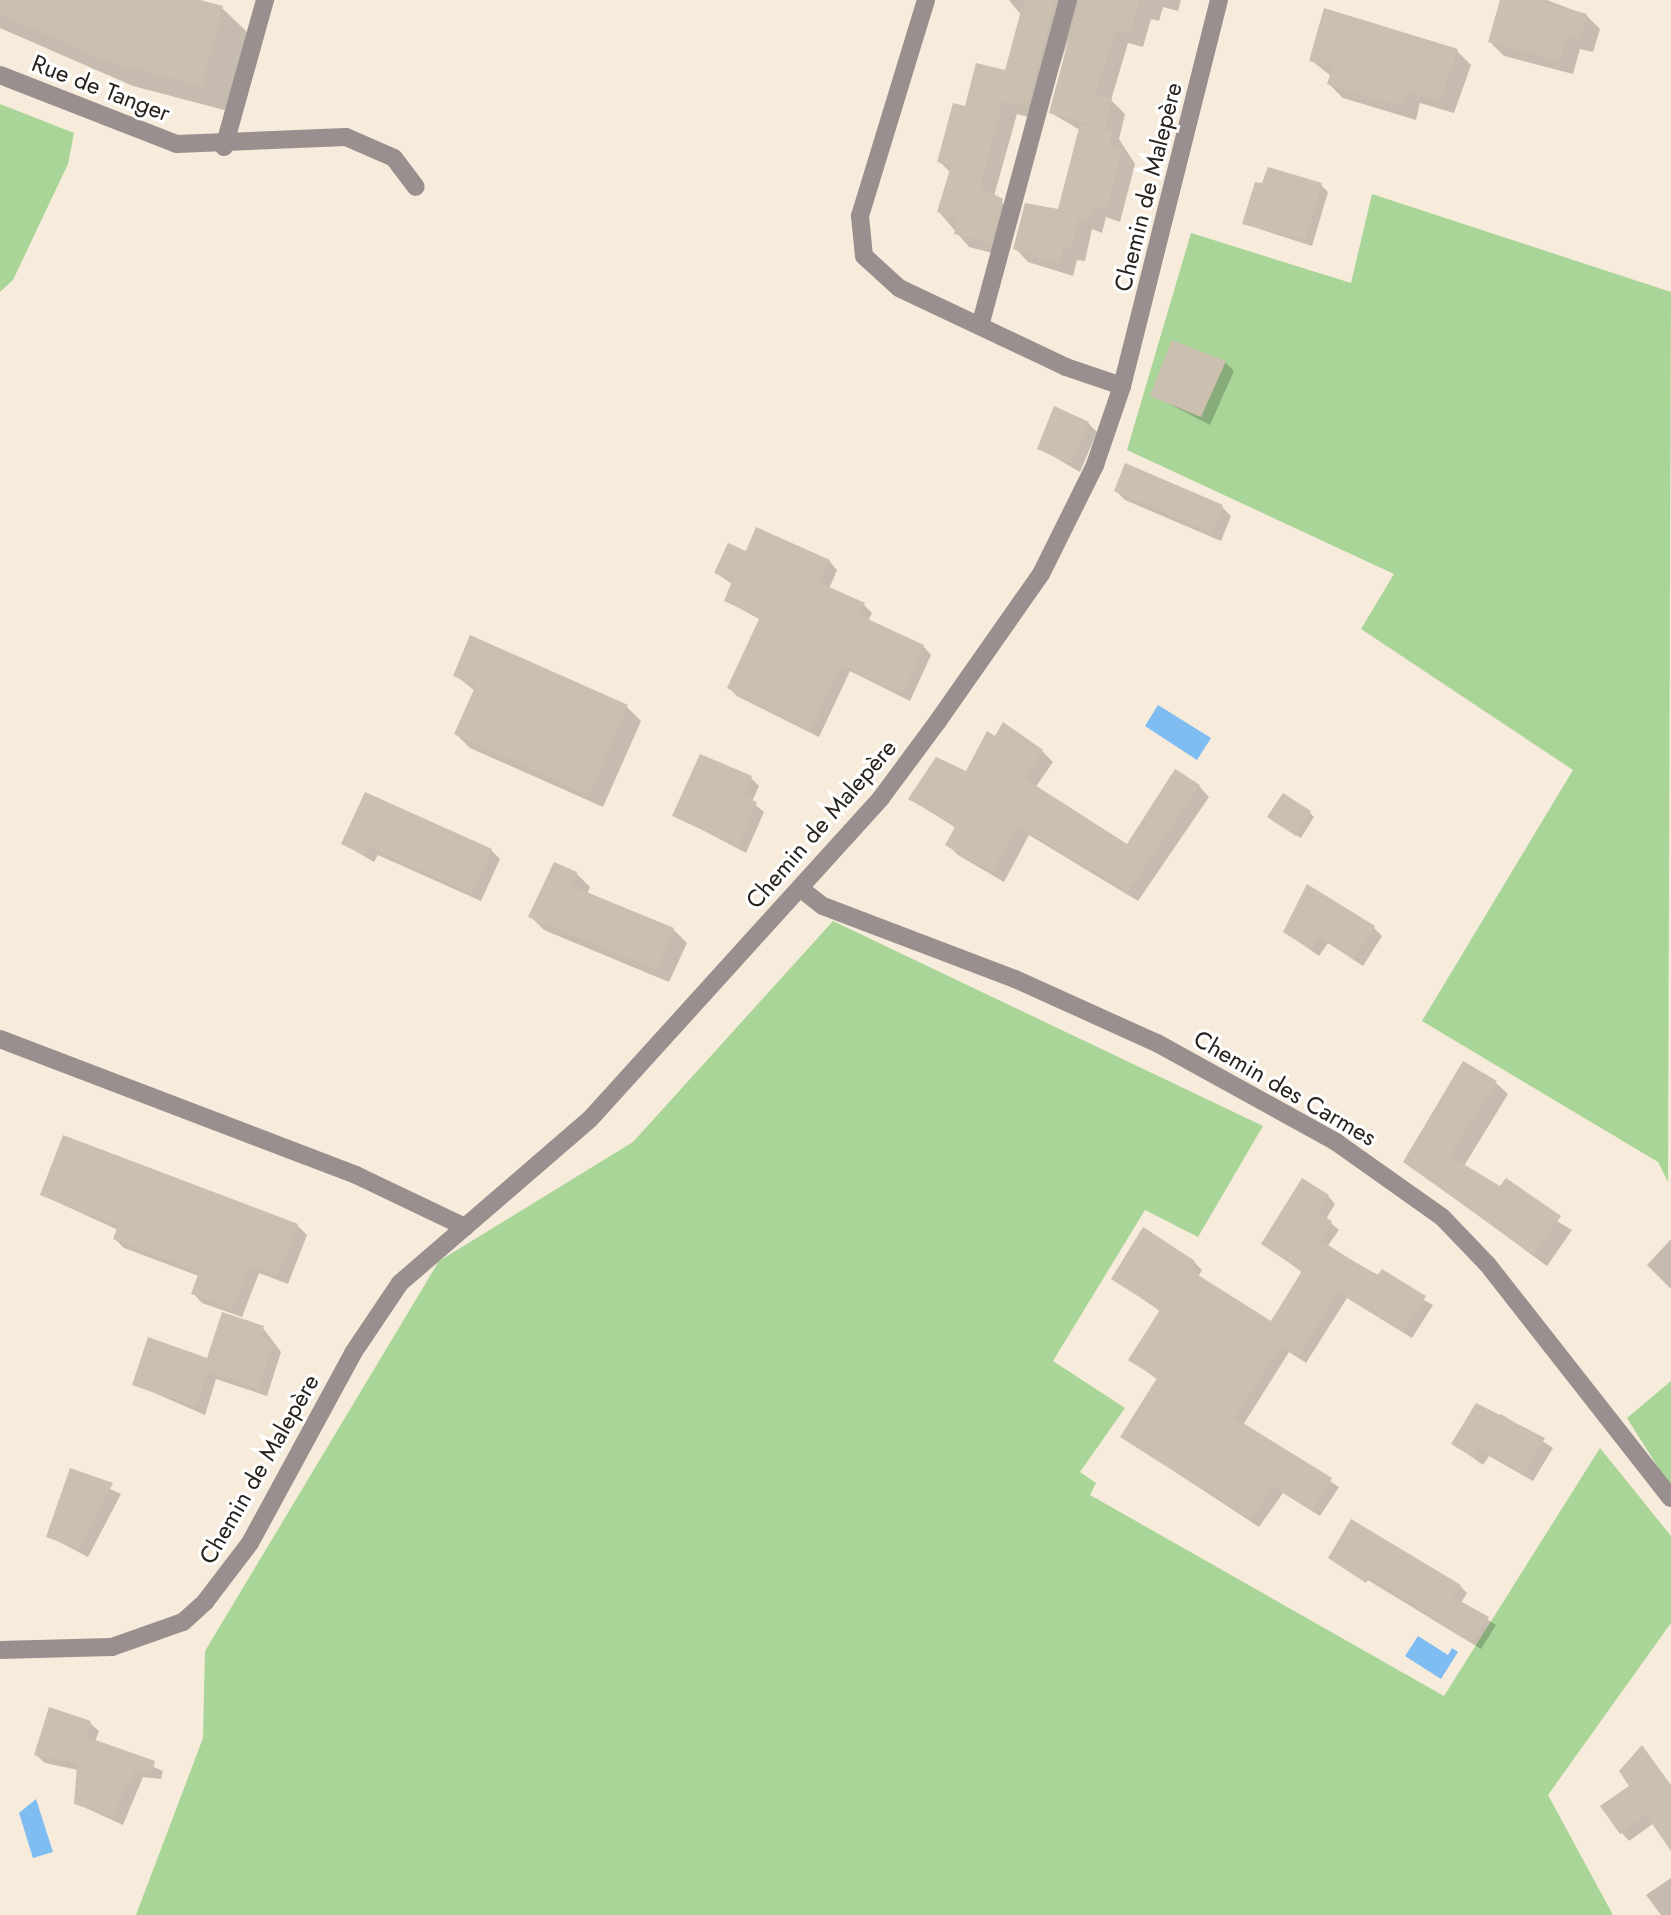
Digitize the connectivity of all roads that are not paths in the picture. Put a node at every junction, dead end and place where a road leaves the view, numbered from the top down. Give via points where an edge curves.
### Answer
1 (265, 0) edge
2 (926, 0) edge
3 (1068, 0) edge
4 (1219, 0) edge
5 (0, 75) edge
6 (224, 146) junction
7 (416, 187) dead end
8 (980, 327) junction
9 (1122, 386) junction
10 (801, 889) junction
11 (0, 1039) edge
12 (465, 1227) junction
13 (1671, 1498) edge
14 (0, 1650) edge

1 - 6 street
2 - 8 street via 860,216 860,241 877,274
3 - 8 street
4 - 9 street, Chemin de Malepère
5 - 6 street, Rue de Tanger via 139,133
6 - 7 street, Rue de Tanger via 310,135 346,137 394,158
8 - 9 street
9 - 10 street, Chemin de Malepère via 1073,518 1041,574 881,798
10 - 12 street, Chemin de Malepère via 591,1118
10 - 13 street, Chemin des Carmes via 822,906 1015,979 1157,1043 1336,1142 1442,1217 1488,1265
11 - 12 street via 356,1175
12 - 14 street, Chemin de Malepère via 383,1305 250,1543 183,1622 112,1647

